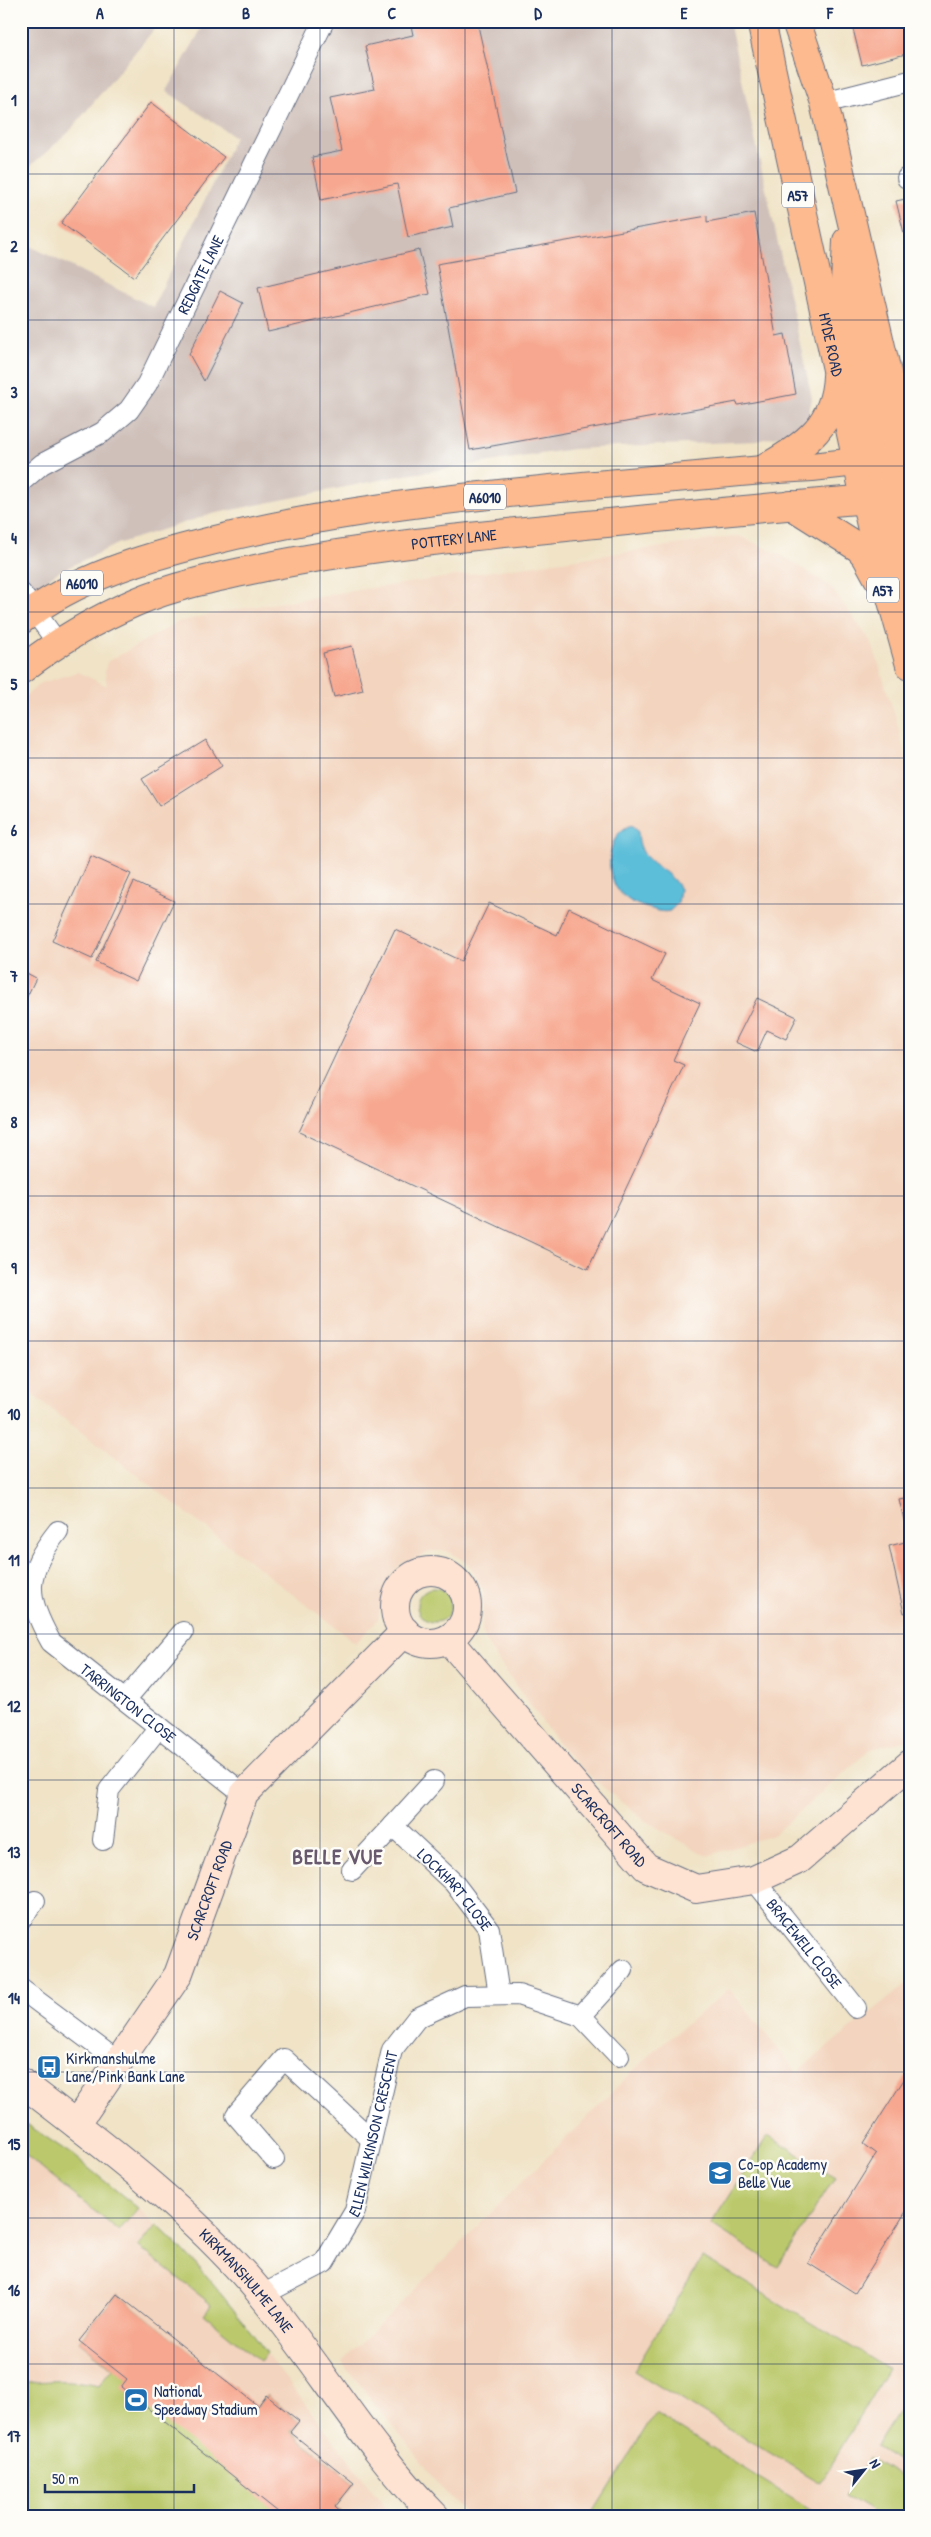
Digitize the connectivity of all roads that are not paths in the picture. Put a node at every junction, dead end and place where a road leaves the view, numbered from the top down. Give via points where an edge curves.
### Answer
1 (324, 21) edge
2 (761, 21) edge
3 (796, 21) edge
4 (910, 81) edge
5 (824, 102) junction
6 (849, 202) junction
7 (879, 345) junction
8 (837, 369) junction
9 (910, 401) edge
10 (893, 461) edge
11 (762, 470) junction
12 (21, 482) edge
13 (889, 498) edge
14 (791, 505) junction
15 (910, 583) edge
16 (25, 608) edge
17 (57, 642) junction
18 (907, 653) edge
19 (21, 670) edge
20 (58, 1530) dead end
21 (27, 1597) edge
22 (405, 1631) junction
23 (183, 1632) dead end
24 (448, 1639) junction
25 (125, 1700) junction
26 (159, 1727) junction
27 (910, 1764) edge
28 (434, 1781) dead end
29 (244, 1794) junction
30 (393, 1826) junction
31 (102, 1840) dead end
32 (352, 1870) dead end
33 (754, 1880) junction
34 (35, 1901) dead end
35 (21, 1919) edge
36 (623, 1970) dead end
37 (21, 1989) edge
38 (499, 1995) junction
39 (856, 2008) dead end
40 (582, 2016) junction
41 (619, 2056) dead end
42 (120, 2063) junction
43 (21, 2082) edge
44 (76, 2124) junction
45 (371, 2139) junction
46 (274, 2159) dead end
47 (262, 2295) junction
48 (435, 2516) edge

1 - 12 street, REDGATE LANE via 146,384 129,410 104,432 42,464
2 - 8 highway, HYDE ROAD / A57
3 - 5 highway, HYDE ROAD / A57
4 - 5 street
5 - 6 highway, HYDE ROAD / A57
6 - 7 highway, HYDE ROAD / A57
6 - 10 highway, A57 via 845,283
7 - 9 highway, A57 via 898,385
7 - 10 highway, HYDE ROAD / A57
8 - 10 highway, HYDE ROAD / A57
8 - 11 highway via 833,401 819,430 791,454
10 - 11 highway, A6010
10 - 13 highway, HYDE ROAD / A57
10 - 13 highway, A57 via 896,466
11 - 16 highway, A6010 via 412,504 323,516 226,537 117,567
13 - 14 highway, POTTERY LANE / A6010
13 - 15 highway, A57
13 - 18 highway, HYDE ROAD / A57 via 872,530
14 - 17 highway, POTTERY LANE / A6010 via 460,538 313,557 190,585 137,602
14 - 18 highway, A57 via 831,528 866,556 882,587
16 - 17 street
17 - 19 highway, POTTERY LANE / A6010
20 - 21 street, TARRINGTON CLOSE via 40,1554
21 - 25 street, TARRINGTON CLOSE via 51,1642
22 - 24 street via 425,1643
22 - 24 street via 398,1622 396,1610 402,1587 420,1573 443,1574 454,1579 466,1599 467,1611 458,1632
22 - 29 street, SCARCROFT ROAD
23 - 25 street
24 - 33 street, SCARCROFT ROAD via 646,1867 696,1889
25 - 26 street, TARRINGTON CLOSE
26 - 29 street, TARRINGTON CLOSE
26 - 31 street via 108,1790
27 - 33 street, SCARCROFT ROAD via 800,1859
28 - 30 street
29 - 42 street, SCARCROFT ROAD via 178,1975
30 - 32 street
30 - 38 street, LOCKHART CLOSE via 454,1884 489,1929
33 - 39 street, BRACEWELL CLOSE
34 - 35 street
36 - 40 street
37 - 42 street
38 - 40 street, ELLEN WILKINSON CRESCENT via 518,1995
38 - 45 street, ELLEN WILKINSON CRESCENT via 465,1996 417,2018 392,2050
40 - 41 street, ELLEN WILKINSON CRESCENT
42 - 44 street, SCARCROFT ROAD
43 - 44 street, KIRKMANSHULME LANE
44 - 47 street, KIRKMANSHULME LANE via 202,2229
45 - 46 street via 284,2059 236,2115
45 - 47 street, ELLEN WILKINSON CRESCENT via 355,2211 324,2262
47 - 48 street, KIRKMANSHULME LANE via 390,2464

